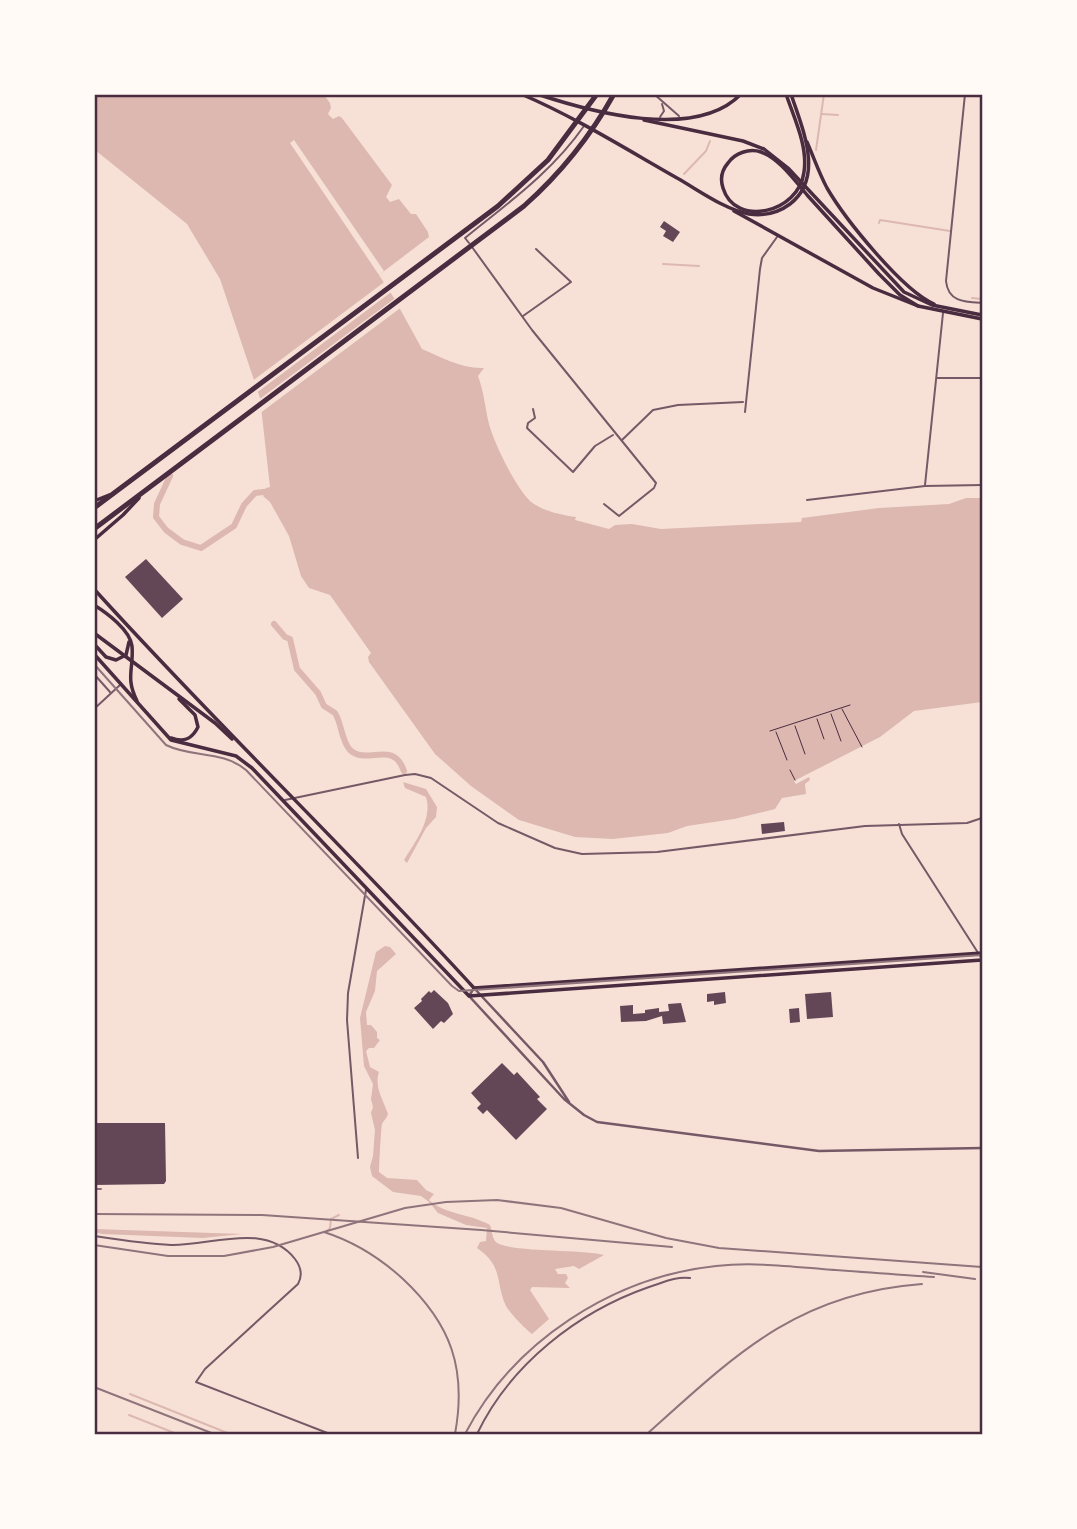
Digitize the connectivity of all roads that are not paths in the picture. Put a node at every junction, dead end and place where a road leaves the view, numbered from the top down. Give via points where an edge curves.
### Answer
1 (521, 94) edge
2 (537, 94) edge
3 (597, 94) edge
4 (614, 94) edge
5 (654, 94) edge
6 (741, 94) edge
7 (789, 94) edge
8 (965, 94) edge
9 (662, 103) junction
10 (635, 117) junction
11 (655, 118) junction
12 (686, 119) junction
13 (584, 126) junction
14 (804, 136) junction
15 (787, 170) junction
16 (816, 202) junction
17 (723, 204) junction
18 (778, 236) junction
19 (536, 248) dead end
20 (982, 303) edge
21 (918, 306) junction
22 (943, 310) junction
23 (522, 317) junction
24 (982, 317) edge
25 (936, 378) junction
26 (982, 378) edge
27 (744, 401) junction
28 (533, 409) dead end
29 (745, 412) dead end
30 (614, 434) junction
31 (621, 441) junction
32 (982, 485) edge
33 (925, 486) junction
34 (117, 491) junction
35 (146, 491) junction
36 (807, 500) dead end
37 (94, 501) edge
38 (604, 504) dead end
39 (94, 508) edge
40 (94, 529) edge
41 (94, 540) edge
42 (94, 589) edge
43 (96, 606) edge
44 (123, 631) junction
45 (94, 633) edge
46 (94, 644) edge
47 (94, 654) edge
48 (94, 674) edge
49 (121, 684) junction
50 (173, 692) junction
51 (111, 693) junction
52 (141, 708) junction
53 (94, 709) edge
54 (163, 734) junction
55 (242, 746) junction
56 (292, 798) junction
57 (284, 800) junction
58 (982, 817) edge
59 (900, 824) junction
60 (348, 853) junction
61 (341, 859) junction
62 (365, 885) junction
63 (368, 901) junction
64 (380, 901) junction
65 (415, 925) junction
66 (408, 932) junction
67 (980, 953) edge
68 (982, 960) edge
69 (474, 988) junction
70 (480, 995) junction
71 (469, 996) junction
72 (569, 1102) junction
73 (982, 1149) edge
74 (358, 1158) dead end
75 (94, 1236) edge
76 (690, 1278) dead end
77 (330, 1434) edge
78 (477, 1434) edge

1 - 13 main road
2 - 10 main road
3 - 34 highway via 526,183
4 - 35 highway via 576,151 524,206
5 - 9 street
6 - 12 main road via 717,111
7 - 14 main road
7 - 15 main road via 804,153 804,174 797,192 780,206 756,211 734,204 723,188 725,166 743,152 762,153
8 - 20 street via 945,277 953,297
9 - 11 street via 664,111
9 - 12 street
10 - 11 main road
10 - 15 main road via 750,143 772,153
11 - 12 main road
13 - 17 main road
13 - 23 street via 527,189 465,238
14 - 17 main road via 807,177 791,203 762,214
14 - 22 main road via 825,183 851,221 906,286
15 - 16 main road
16 - 21 main road via 887,282
16 - 22 main road via 904,292
17 - 18 main road
18 - 21 main road via 873,288
18 - 27 street via 762,257
19 - 23 street via 571,282
21 - 22 main road
22 - 24 main road
22 - 25 street
23 - 30 street
25 - 26 street
25 - 33 street
27 - 29 street
27 - 31 street via 653,410
28 - 30 street via 535,418 527,428 573,472 595,446
30 - 31 street
31 - 38 street via 656,485 619,516
32 - 33 street
33 - 36 street
34 - 37 main road
34 - 39 highway
35 - 40 highway
35 - 41 main road
42 - 55 main road
43 - 44 main road
44 - 46 main road via 129,648 121,659 108,658
44 - 52 main road via 132,645 130,683
45 - 50 main road
47 - 49 main road
48 - 51 street
49 - 51 street
49 - 52 main road
50 - 54 main road via 191,709 198,727 186,740
50 - 55 main road
51 - 53 street
52 - 54 main road
54 - 57 main road via 175,743 240,758
55 - 56 main road
56 - 57 street
56 - 59 street via 421,775 506,827 562,850 590,855 657,852
56 - 60 main road
57 - 61 main road
58 - 59 street via 967,823
59 - 67 street via 902,834
60 - 61 main road
60 - 65 main road
61 - 62 main road
62 - 63 street
62 - 64 main road
63 - 64 street
63 - 74 street via 347,1007
64 - 66 main road
65 - 66 main road
65 - 69 main road
66 - 71 main road
67 - 68 street
67 - 69 main road
68 - 70 main road
69 - 70 street
69 - 71 street
70 - 71 main road
70 - 72 street via 543,1062
71 - 72 street
72 - 73 street via 597,1122 820,1151
75 - 77 street via 174,1245 251,1237 286,1250 300,1268 298,1284 196,1382
76 - 78 street via 613,1301 554,1339 502,1394

